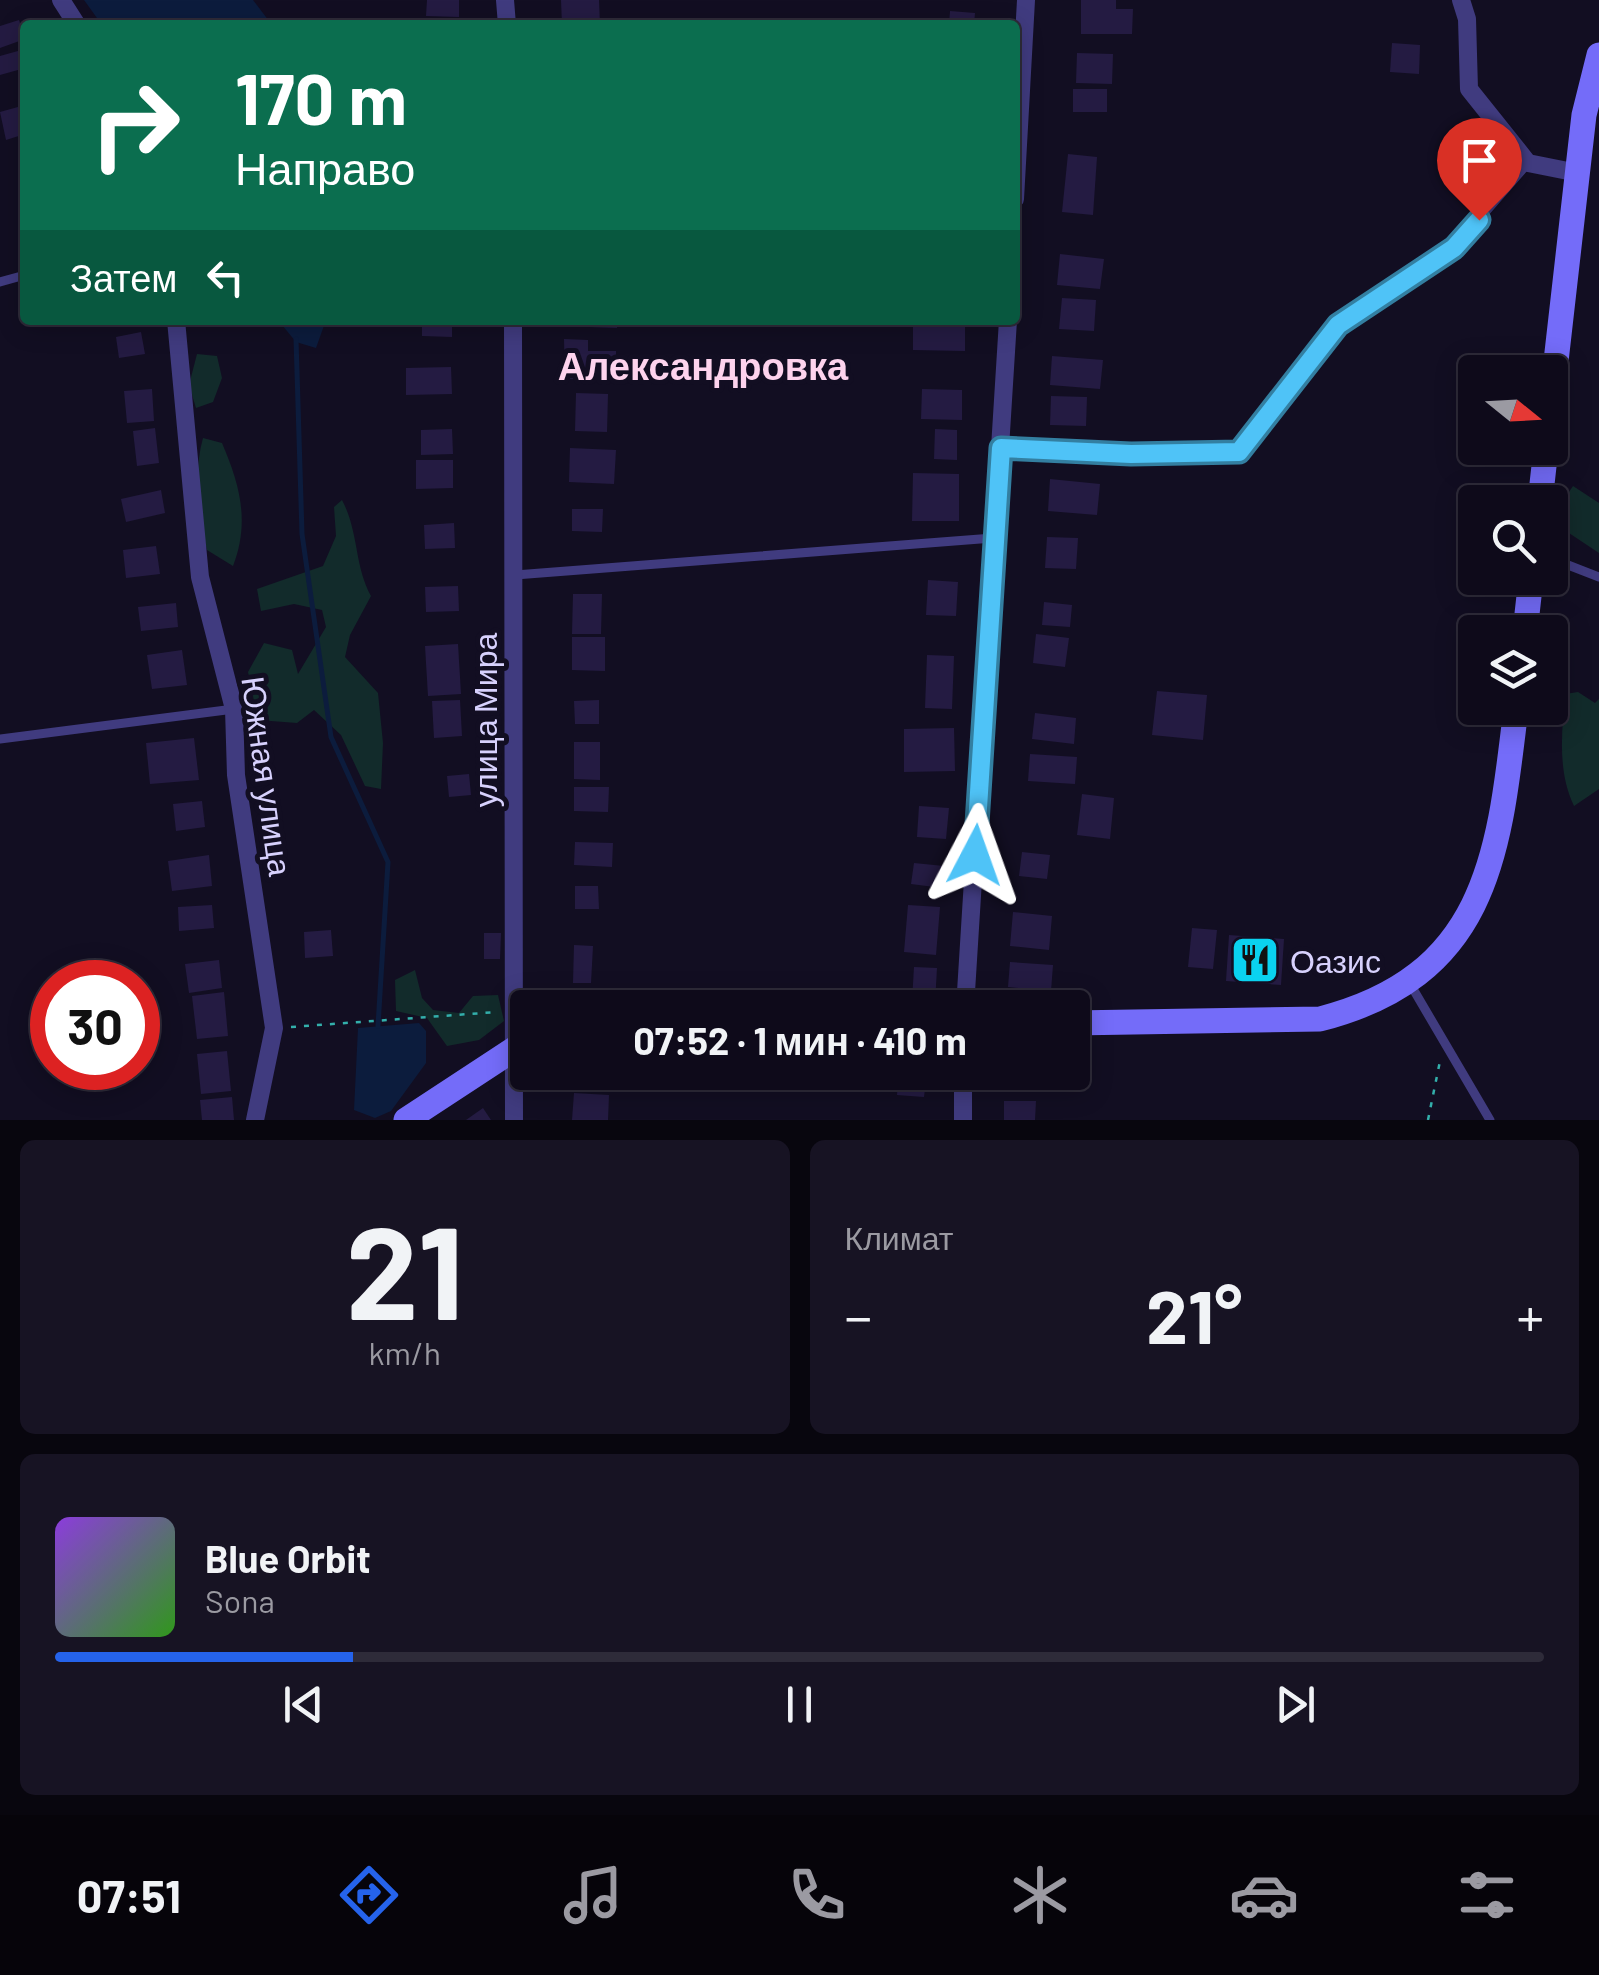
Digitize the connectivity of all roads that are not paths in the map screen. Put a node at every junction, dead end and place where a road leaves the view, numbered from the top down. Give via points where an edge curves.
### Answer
1 (1026, 0) edge
2 (1461, 0) edge
3 (1599, 55) edge
4 (1020, 79) edge
5 (1528, 163) junction
6 (1578, 173) junction
7 (176, 325) edge
8 (513, 325) edge
9 (1008, 325) edge
10 (1557, 355) edge
11 (1001, 448) junction
12 (996, 538) junction
13 (1568, 565) edge
14 (515, 574) junction
15 (1599, 577) edge
16 (234, 709) junction
17 (1513, 725) edge
18 (0, 740) edge
19 (1407, 980) junction
20 (512, 990) edge
21 (966, 990) edge
22 (1090, 1023) edge
23 (510, 1052) edge
24 (516, 1090) edge
25 (964, 1090) edge
26 (254, 1120) edge
27 (406, 1120) edge
28 (514, 1120) edge
29 (963, 1120) edge
30 (1490, 1120) edge

1 - 4 street
2 - 5 street via 1470,88
3 - 6 main road
5 - 6 street
5 - 11 lane via 1454,248 1338,325 1239,452
6 - 10 main road
7 - 16 street, Южная улица via 200,577
8 - 14 street, улица Мира
9 - 11 street
11 - 12 street
12 - 14 lane
12 - 21 street
13 - 15 lane
14 - 20 street, улица Мира
16 - 18 lane
16 - 26 street, Южная улица via 236,775 274,1028
17 - 19 main road via 1490,872 1462,928
19 - 22 main road via 1354,1010 1320,1019
19 - 30 lane
23 - 27 main road
24 - 28 street, улица Мира
25 - 29 street

